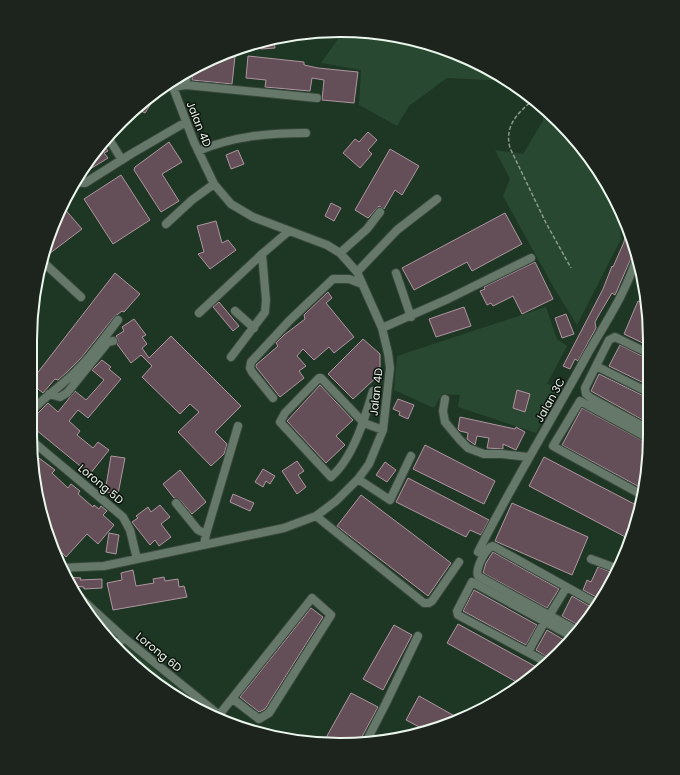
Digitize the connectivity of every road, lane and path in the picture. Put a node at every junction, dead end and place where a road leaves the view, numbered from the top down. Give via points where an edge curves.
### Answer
1 (186, 80) edge
2 (178, 84) edge
3 (186, 85) junction
4 (173, 87) edge
5 (317, 98) dead end
6 (529, 104) edge
7 (186, 122) junction
8 (306, 133) dead end
9 (111, 142) edge
10 (198, 151) junction
11 (122, 160) junction
12 (81, 183) edge
13 (214, 184) junction
14 (437, 198) dead end
15 (380, 212) dead end
16 (166, 224) dead end
17 (289, 231) junction
18 (340, 253) junction
19 (262, 254) junction
20 (531, 258) dead end
21 (634, 264) edge
22 (46, 265) edge
23 (571, 268) dead end
24 (357, 272) junction
25 (396, 272) dead end
26 (362, 284) junction
27 (81, 297) dead end
28 (235, 311) dead end
29 (199, 313) dead end
30 (410, 317) junction
31 (118, 320) dead end
32 (254, 328) junction
33 (382, 328) junction
34 (113, 341) dead end
35 (643, 351) edge
36 (231, 357) dead end
37 (596, 366) junction
38 (643, 390) edge
39 (373, 391) dead end
40 (49, 394) junction
41 (273, 398) dead end
42 (445, 400) dead end
43 (37, 404) edge
44 (364, 422) junction
45 (238, 426) dead end
46 (643, 426) edge
47 (383, 430) junction
48 (643, 435) edge
49 (38, 445) edge
50 (411, 456) dead end
51 (528, 457) junction
52 (358, 479) junction
53 (637, 492) edge
54 (176, 503) dead end
55 (316, 516) junction
56 (206, 534) junction
57 (204, 545) junction
58 (478, 552) dead end
59 (137, 558) junction
60 (591, 559) dead end
61 (459, 562) dead end
62 (613, 567) edge
63 (67, 568) edge
64 (566, 588) junction
65 (593, 602) edge
66 (93, 609) edge
67 (547, 619) junction
68 (573, 629) edge
69 (569, 634) edge
70 (418, 636) dead end
71 (123, 637) junction
72 (120, 642) edge
73 (528, 652) junction
74 (543, 660) edge
75 (233, 699) junction
76 (213, 710) edge
77 (220, 713) edge
78 (369, 736) edge

1 - 3 street
2 - 3 street
3 - 5 street
4 - 7 street, Jalan 4D
6 - 23 path via 509,128 510,148
7 - 10 street, Jalan 4D
7 - 11 street
8 - 10 street via 268,133 237,138 218,142
9 - 11 street
10 - 13 street, Jalan 4D
11 - 12 street via 85,183
13 - 16 street
13 - 17 street, Jalan 4D via 241,212
14 - 24 street via 397,230
15 - 18 street via 367,229
17 - 18 street, Jalan 4D via 327,245
17 - 19 street
18 - 24 street, Jalan 4D
19 - 29 street
19 - 32 street via 265,312
20 - 30 street
21 - 51 street, Jalan 3C via 623,290
22 - 27 street
24 - 26 street, Jalan 4D
25 - 30 street
26 - 33 street, Jalan 4D
26 - 41 street via 349,279 334,278 251,362 252,372
28 - 32 street
30 - 33 street
31 - 40 street via 103,341 69,378
32 - 36 street
33 - 47 street, Jalan 4D via 390,368
34 - 40 street via 108,342 67,393 60,397
35 - 37 street via 615,337 609,340
37 - 38 street
37 - 46 street via 585,388 586,394
39 - 44 street
40 - 43 street
42 - 51 street via 445,422 468,448 484,454
44 - 44 street via 344,462 331,477 280,422 285,413 319,378
44 - 47 street
45 - 56 street
47 - 52 street, Jalan 4D via 369,464
48 - 53 street via 580,401 553,446
49 - 59 street, Lorong 5D via 123,517 130,530
50 - 52 street via 390,500
51 - 58 street, Jalan 3C
52 - 55 street, Jalan 4D
54 - 56 street via 198,530
55 - 57 street, Jalan 4D via 284,528
55 - 61 street via 424,603 432,601
56 - 57 street
57 - 59 street, Jalan 4D
59 - 63 street, Jalan 4D via 104,566
60 - 62 street
64 - 65 street
64 - 67 street
64 - 67 street via 493,546 489,548 477,569 478,576
66 - 71 street, Lorong 6D
67 - 68 street
67 - 69 street
67 - 73 street
67 - 73 street via 472,582 457,611 458,615
70 - 78 street
71 - 72 street
71 - 76 street, Lorong 6D
73 - 74 street
75 - 75 street via 312,598 331,615 269,713 259,719
75 - 77 street

